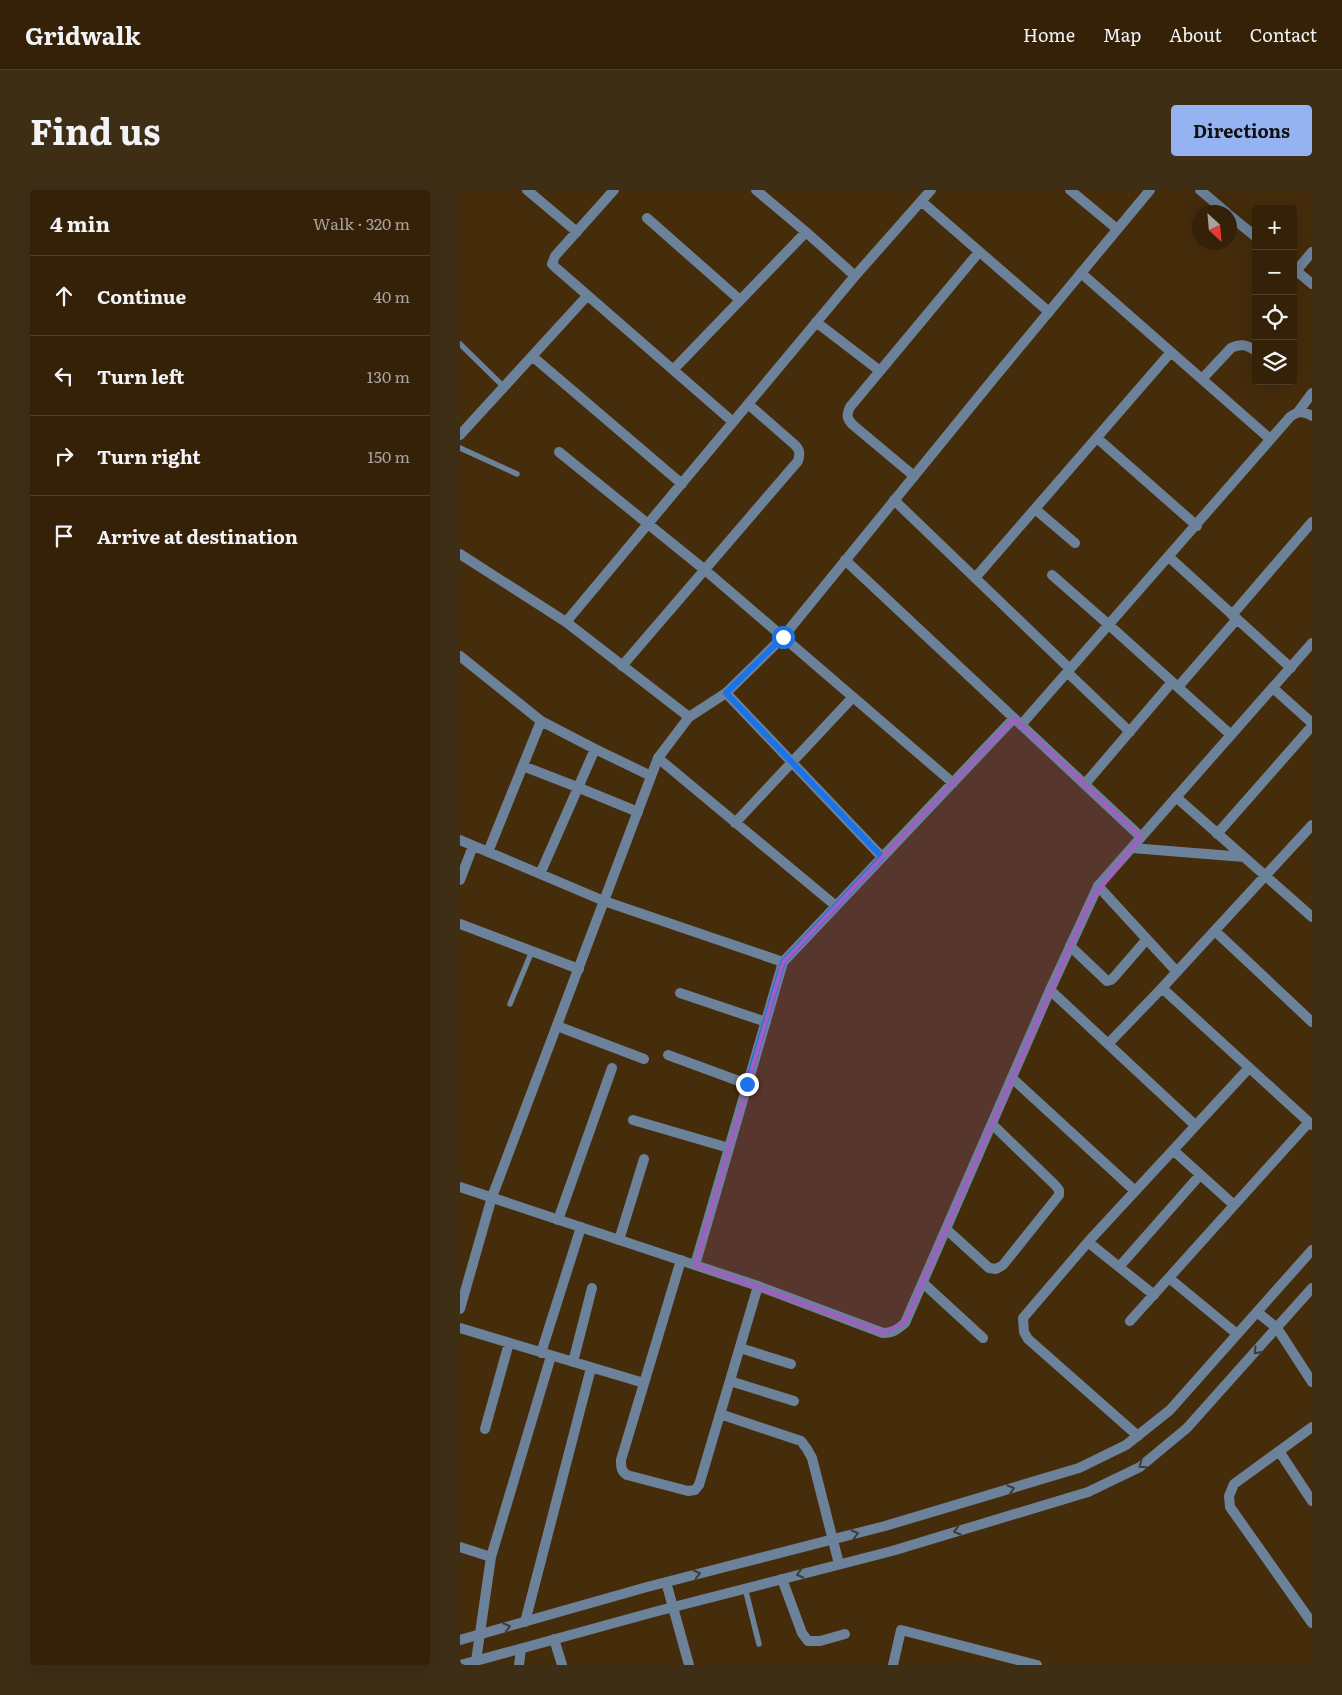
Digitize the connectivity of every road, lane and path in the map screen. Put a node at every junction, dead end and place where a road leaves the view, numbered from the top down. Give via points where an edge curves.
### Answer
1 (527, 190) edge
2 (614, 190) edge
3 (756, 190) edge
4 (930, 190) edge
5 (1070, 190) edge
6 (1150, 190) edge
7 (1200, 190) edge
8 (921, 201) junction
9 (1218, 205) edge
10 (647, 218) dead end
11 (1237, 221) edge
12 (1117, 229) junction
13 (576, 232) junction
14 (806, 232) junction
15 (1252, 234) edge
16 (980, 252) junction
17 (1312, 252) edge
18 (1297, 267) edge
19 (1297, 271) edge
20 (1081, 273) junction
21 (855, 276) junction
22 (1312, 284) edge
23 (587, 296) junction
24 (740, 300) junction
25 (1049, 312) junction
26 (816, 322) junction
27 (460, 344) edge
28 (1252, 349) edge
29 (1171, 352) junction
30 (532, 356) junction
31 (673, 370) junction
32 (880, 371) junction
33 (1202, 379) junction
34 (504, 387) junction
35 (1312, 393) edge
36 (748, 404) junction
37 (1298, 412) junction
38 (1312, 416) edge
39 (733, 422) junction
40 (460, 435) edge
41 (1097, 438) junction
42 (1270, 439) junction
43 (460, 448) edge
44 (559, 452) dead end
45 (517, 474) dead end
46 (914, 476) junction
47 (682, 484) junction
48 (894, 500) junction
49 (1035, 509) junction
50 (1312, 522) edge
51 (649, 524) junction
52 (1197, 526) junction
53 (1075, 543) dead end
54 (460, 554) edge
55 (1169, 557) junction
56 (846, 560) junction
57 (704, 570) junction
58 (1052, 575) dead end
59 (975, 578) junction
60 (1235, 617) junction
61 (566, 622) junction
62 (1110, 625) junction
63 (783, 637) junction
64 (1312, 643) edge
65 (460, 656) edge
66 (622, 666) junction
67 (1291, 668) junction
68 (1069, 671) junction
69 (1175, 685) junction
70 (1273, 688) junction
71 (726, 693) junction
72 (853, 697) junction
73 (689, 717) junction
74 (541, 720) junction
75 (1018, 721) junction
76 (1312, 724) edge
77 (1130, 732) junction
78 (1231, 735) junction
79 (595, 749) junction
80 (658, 758) junction
81 (792, 762) junction
82 (523, 766) junction
83 (651, 776) junction
84 (953, 783) junction
85 (1085, 784) junction
86 (577, 787) junction
87 (1176, 798) junction
88 (638, 812) junction
89 (735, 823) junction
90 (1312, 825) edge
91 (1217, 834) junction
92 (1142, 837) junction
93 (460, 840) edge
94 (473, 846) junction
95 (1132, 848) junction
96 (488, 852) junction
97 (882, 857) junction
98 (1244, 857) junction
99 (540, 874) junction
100 (1265, 876) junction
101 (460, 880) edge
102 (1098, 886) junction
103 (604, 901) junction
104 (836, 906) junction
105 (1312, 917) edge
106 (460, 924) edge
107 (1215, 930) junction
108 (1147, 939) junction
109 (1070, 946) junction
110 (532, 951) junction
111 (783, 962) junction
112 (578, 969) junction
113 (1177, 972) junction
114 (1162, 988) junction
115 (1050, 990) junction
116 (680, 993) dead end
117 (510, 1004) dead end
118 (766, 1022) junction
119 (1312, 1022) edge
120 (557, 1026) junction
121 (1108, 1044) junction
122 (668, 1055) dead end
123 (644, 1059) dead end
124 (612, 1068) dead end
125 (1249, 1068) junction
126 (1012, 1078) junction
127 (747, 1084) junction
128 (633, 1120) dead end
129 (1310, 1123) edge
130 (992, 1124) junction
131 (1195, 1126) junction
132 (729, 1148) junction
133 (1173, 1150) junction
134 (644, 1159) dead end
135 (1200, 1175) junction
136 (460, 1187) edge
137 (1135, 1191) junction
138 (492, 1198) junction
139 (1234, 1205) junction
140 (558, 1220) junction
141 (581, 1227) junction
142 (946, 1229) junction
143 (619, 1240) junction
144 (1088, 1242) junction
145 (1312, 1250) edge
146 (681, 1260) junction
147 (695, 1265) junction
148 (1119, 1267) junction
149 (1169, 1278) junction
150 (923, 1282) junction
151 (758, 1286) junction
152 (592, 1288) dead end
153 (1312, 1288) edge
154 (1154, 1294) junction
155 (460, 1309) edge
156 (1257, 1312) junction
157 (1130, 1321) dead end
158 (460, 1328) edge
159 (1277, 1328) junction
160 (1237, 1334) junction
161 (983, 1338) dead end
162 (509, 1343) junction
163 (740, 1348) junction
164 (546, 1354) junction
165 (573, 1362) junction
166 (791, 1364) dead end
167 (591, 1368) junction
168 (730, 1381) junction
169 (1312, 1382) edge
170 (644, 1383) junction
171 (794, 1401) dead end
172 (720, 1414) junction
173 (1312, 1427) edge
174 (485, 1429) dead end
175 (1138, 1436) junction
176 (1279, 1451) junction
177 (1312, 1501) edge
178 (832, 1540) junction
179 (460, 1547) edge
180 (492, 1557) junction
181 (839, 1564) junction
182 (782, 1579) junction
183 (666, 1582) junction
184 (745, 1588) junction
185 (672, 1607) junction
186 (525, 1622) junction
187 (1312, 1623) edge
188 (845, 1634) dead end
189 (480, 1635) junction
190 (460, 1640) edge
191 (554, 1640) junction
192 (759, 1644) dead end
193 (521, 1649) junction
194 (476, 1661) junction
195 (461, 1665) edge
196 (519, 1665) edge
197 (562, 1665) edge
198 (689, 1665) edge
199 (893, 1665) edge
200 (1036, 1665) edge

1 - 13 street
2 - 13 street
3 - 14 street
4 - 8 street
5 - 12 street
6 - 12 street
7 - 9 street
8 - 16 street
8 - 21 street
10 - 24 street
11 - 15 street
12 - 20 street
13 - 23 street via 552,264
14 - 21 street
14 - 24 street
16 - 25 street
16 - 32 street
17 - 18 street
19 - 22 street
20 - 25 street
20 - 29 street
21 - 26 street
23 - 30 street
23 - 31 street
24 - 31 street
25 - 46 street
26 - 32 street
26 - 36 street
27 - 34 lane
28 - 33 street via 1244,345 1231,348
29 - 33 street
29 - 41 street
30 - 34 street
30 - 47 street
31 - 39 street
32 - 46 street via 850,407 847,413 849,420
33 - 42 street
34 - 40 street
35 - 37 street
36 - 39 street
36 - 57 street via 795,445 800,455
37 - 38 street
37 - 42 street
39 - 47 street
41 - 49 street
41 - 52 street
42 - 52 street
43 - 45 lane
44 - 51 street
46 - 48 street
47 - 51 street
48 - 56 street
48 - 59 street
49 - 53 street
49 - 59 street
50 - 60 street
51 - 57 street
51 - 61 street
52 - 55 street
54 - 61 street
55 - 60 street
55 - 62 street
56 - 63 street
56 - 75 street
57 - 63 street
57 - 66 street
58 - 62 street
59 - 68 street
60 - 67 street
60 - 69 street
61 - 66 street
62 - 68 street
62 - 69 street
63 - 71 street
63 - 72 street
64 - 67 street
65 - 74 street
66 - 73 street
67 - 70 street
68 - 75 street
68 - 77 street
69 - 77 street
69 - 78 street
70 - 76 street
70 - 78 street
71 - 73 street
71 - 81 street
72 - 81 street
72 - 84 street
73 - 80 street
74 - 79 street
74 - 82 street
75 - 84 street
75 - 85 street
76 - 91 street
77 - 85 street
78 - 87 street
79 - 83 street
79 - 86 street
80 - 83 street
80 - 89 street
81 - 89 street
81 - 97 street
82 - 86 street
82 - 96 street
83 - 88 street
84 - 97 street
85 - 92 street
86 - 88 street
86 - 99 street
87 - 91 street
87 - 92 street
88 - 103 street
89 - 104 street
90 - 100 street
91 - 98 street
92 - 95 street
93 - 94 street
94 - 96 street
94 - 101 street
95 - 98 street
95 - 102 street
96 - 99 street
97 - 104 street
98 - 100 street
99 - 103 street
100 - 105 street
100 - 107 street
102 - 108 street
102 - 109 street
103 - 111 street
103 - 112 street
104 - 111 street
106 - 110 street
107 - 113 street
107 - 119 street
108 - 109 street via 1115,976 1106,981
108 - 113 street
109 - 115 street
110 - 112 street
110 - 117 lane
111 - 118 street
112 - 120 street
113 - 114 street
114 - 121 street
114 - 125 street
115 - 121 street
115 - 126 street
116 - 118 street
118 - 127 street
120 - 123 street
120 - 138 street
121 - 131 street
122 - 127 street
124 - 140 street
125 - 129 street
125 - 131 street
126 - 130 street
126 - 137 street
127 - 132 street
128 - 132 street
129 - 139 street
130 - 142 street
130 - 142 street via 1055,1185 1059,1196 1003,1265 996,1269 989,1268
131 - 133 street
132 - 147 street
133 - 135 street
133 - 137 street
134 - 143 street
135 - 139 street
135 - 148 street
136 - 138 street
137 - 144 street
138 - 140 street
138 - 155 street
139 - 149 street
140 - 141 street
141 - 143 street
141 - 164 street
142 - 150 street
143 - 146 street
144 - 148 street
144 - 175 street via 1023,1318 1024,1332
145 - 156 street
146 - 147 street
146 - 170 street
147 - 151 street
148 - 154 street
149 - 154 street
149 - 160 street
150 - 151 street via 905,1323 891,1333 883,1333
150 - 161 street
151 - 163 street
152 - 165 street
153 - 159 street
154 - 157 street
156 - 159 street
156 - 160 street
158 - 162 street
159 - 169 street
159 -> 181 street via 1187,1428 1140,1467 1088,1492
160 - 175 street via 1170,1410
162 - 164 street
162 - 174 street
163 - 166 street
163 - 168 street
164 - 165 street
164 - 180 street
165 - 167 street
167 - 170 street
167 - 186 street
168 - 171 street
168 - 172 street
170 - 172 street via 621,1460 622,1472 627,1475 688,1492 695,1490
172 - 178 street via 802,1441 812,1458
173 - 176 street
178 -> 175 street via 1079,1468
176 - 177 street
176 - 187 street via 1234,1484 1229,1496 1230,1507
178 - 181 street
183 -> 178 street
179 - 180 street
180 - 189 street
181 -> 182 street
182 - 184 street
182 - 188 street via 808,1641
183 - 185 street
183 - 186 street
184 - 185 street
184 - 192 lane
185 - 191 street
185 - 198 street
189 -> 186 street
189 - 190 street
189 - 194 street
191 - 193 street
191 - 197 street
193 - 194 street
193 - 196 street
194 - 195 street
199 - 200 street via 901,1630

